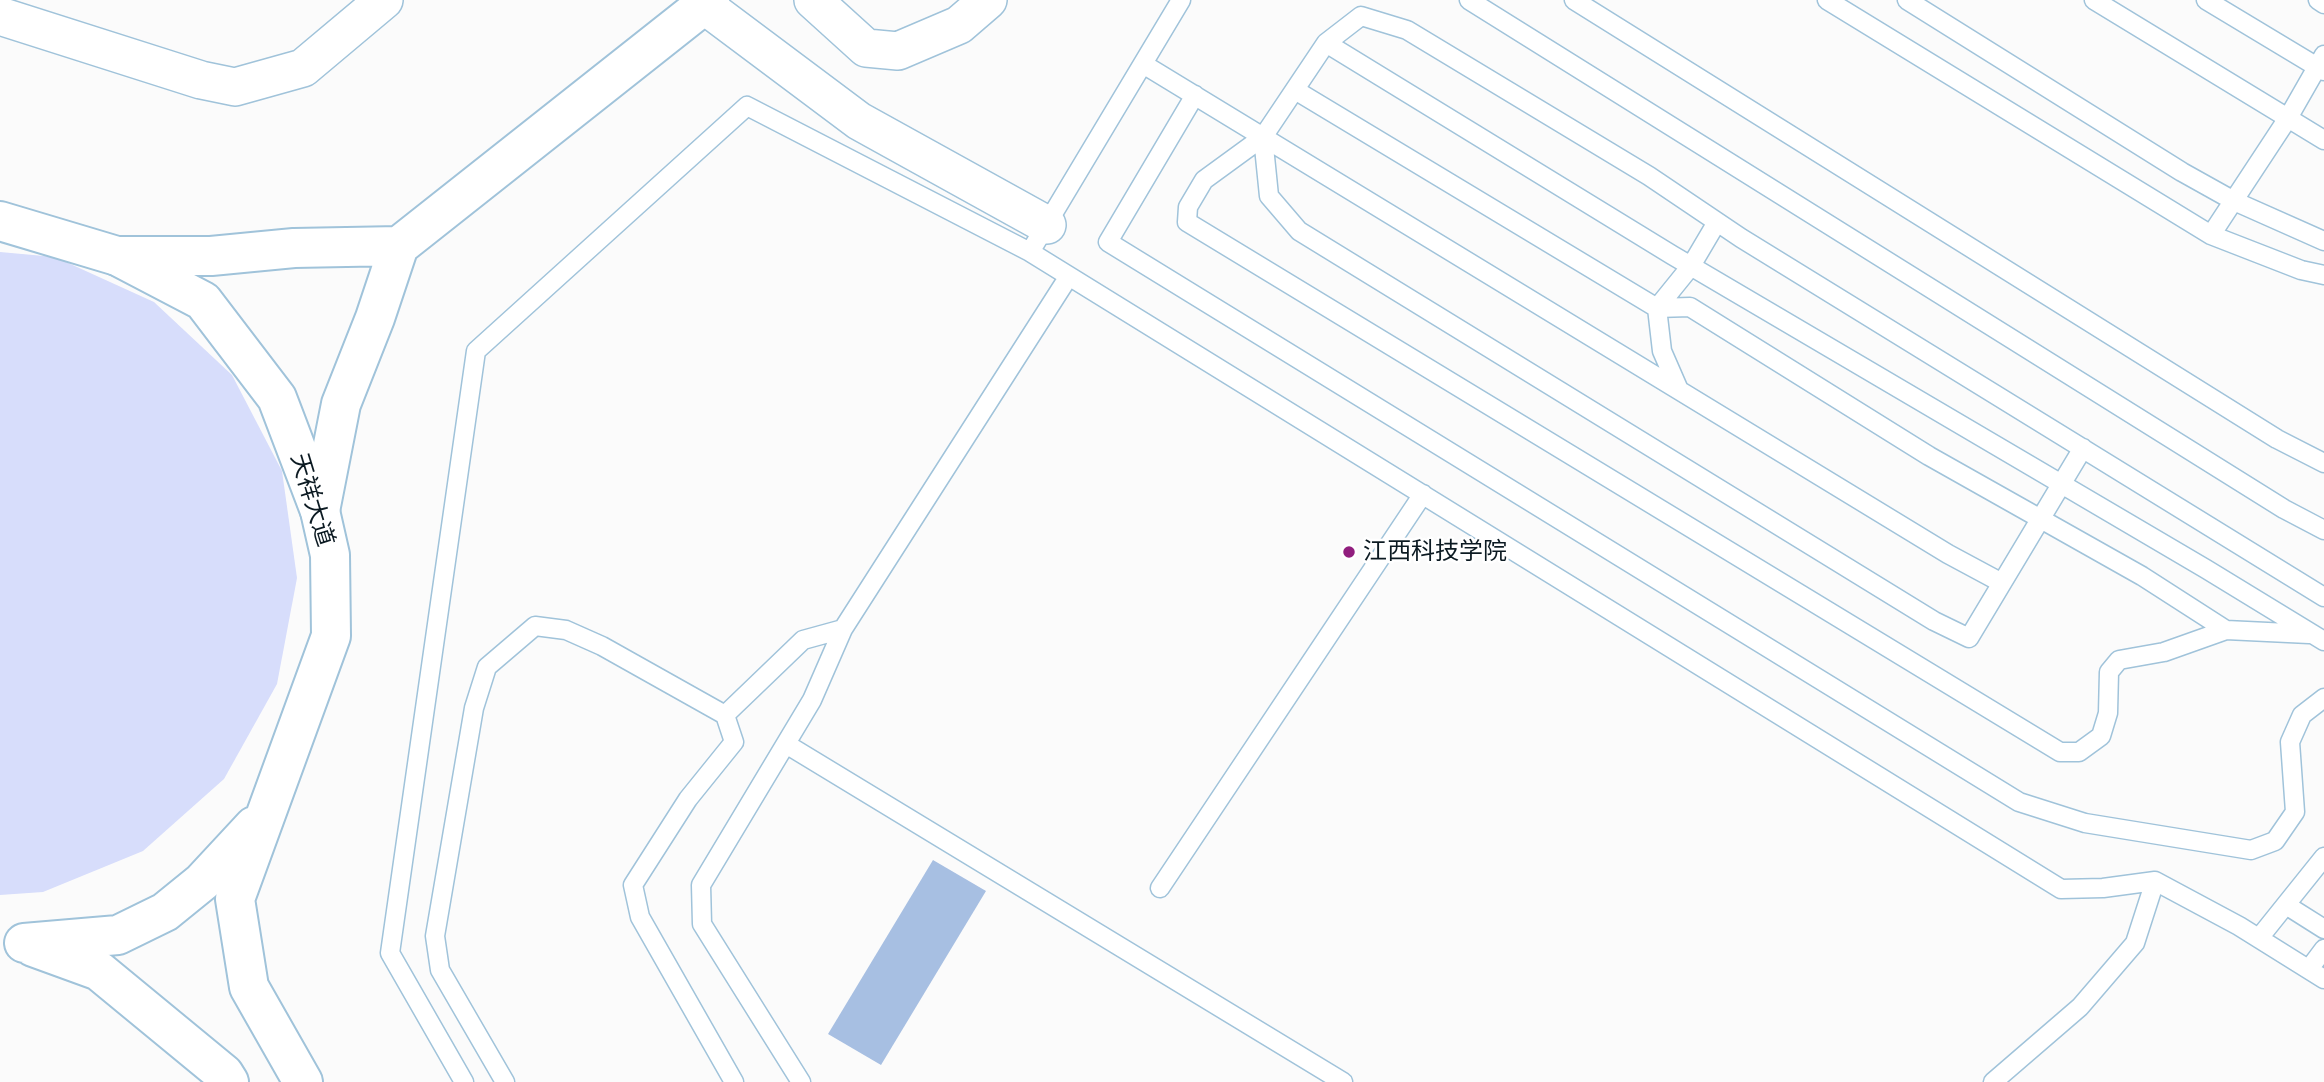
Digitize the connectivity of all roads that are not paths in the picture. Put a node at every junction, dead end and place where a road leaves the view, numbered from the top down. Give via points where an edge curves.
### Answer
1 (384, 0) edge
2 (813, 0) edge
3 (988, 0) edge
4 (1181, 0) edge
5 (1469, 0) edge
6 (1574, 0) edge
7 (1826, 0) edge
8 (1907, 0) edge
9 (2094, 0) edge
10 (2206, 0) edge
11 (2318, 0) edge
12 (707, 2) edge
13 (2324, 4) edge
14 (1848, 6) edge
15 (0, 16) edge
16 (1326, 43) junction
17 (1143, 64) junction
18 (2322, 65) edge
19 (1295, 90) junction
20 (1195, 95) junction
21 (2288, 118) junction
22 (1263, 137) junction
23 (2324, 140) edge
24 (2234, 201) junction
25 (0, 220) edge
26 (1717, 222) junction
27 (2211, 235) junction
28 (1039, 238) junction
29 (2324, 241) edge
30 (399, 246) junction
31 (117, 256) junction
32 (1691, 266) junction
33 (2324, 275) edge
34 (1069, 276) junction
35 (1657, 308) junction
36 (1679, 390) junction
37 (2082, 449) junction
38 (2324, 463) edge
39 (2061, 484) junction
40 (1423, 494) junction
41 (320, 511) junction
42 (2040, 519) junction
43 (2324, 530) edge
44 (2002, 583) junction
45 (2324, 597) edge
46 (843, 629) junction
47 (2226, 630) junction
48 (2318, 638) edge
49 (2324, 698) edge
50 (725, 715) junction
51 (786, 744) junction
52 (266, 814) junction
53 (2324, 857) edge
54 (2155, 881) junction
55 (1160, 888) dead end
56 (2286, 905) junction
57 (2324, 929) edge
58 (2259, 938) junction
59 (12, 942) edge
60 (2324, 949) edge
61 (2316, 974) edge
62 (229, 1082) edge
63 (303, 1082) edge
64 (464, 1082) edge
65 (505, 1082) edge
66 (734, 1082) edge
67 (801, 1082) edge
68 (1343, 1082) edge
69 (1993, 1082) edge

1 - 15 street via 303,68 235,87
2 - 3 street via 866,48 898,51 959,25
4 - 17 lane
5 - 43 lane
6 - 38 lane via 2277,439
7 - 14 lane
8 - 24 lane
9 - 21 lane
10 - 18 lane
11 - 13 lane
12 - 28 street via 859,121
12 - 30 main road
14 - 27 lane
16 - 19 lane
16 - 26 lane via 1361,16 1407,30
16 - 32 lane
17 - 20 lane
17 - 28 lane
18 - 21 lane
19 - 22 lane
19 - 35 lane
20 - 22 lane
20 - 49 lane via 1108,242 2019,802 2085,822 2251,850 2275,841 2295,812 2290,742 2302,715
21 - 23 lane
21 - 24 lane
22 - 36 lane
22 - 44 lane via 1269,196 1299,231 1934,621 1969,638
22 - 47 lane via 1204,180 1188,207 1187,222 2060,752 2079,751 2101,736 2108,713 2109,672 2119,660 2164,652
24 - 27 lane
24 - 29 lane
25 - 31 main road, 天祥大道
26 - 32 lane
26 - 37 lane
27 - 33 lane via 2301,271
28 - 34 lane
28 - 64 lane via 747,106 476,351 390,953
30 - 31 main road
30 - 41 main road via 341,404
31 - 41 main road, 天祥大道 via 203,301 277,398
32 - 35 lane
32 - 39 lane
34 - 40 lane
34 - 46 lane
35 - 36 lane via 1661,351
35 - 42 lane via 1690,307 1929,456
36 - 44 lane
37 - 39 lane
37 - 45 lane
39 - 42 lane
39 - 48 lane
40 - 54 lane via 2061,888
40 - 55 lane
41 - 52 main road, 天祥大道 via 330,555 331,636
42 - 44 lane
42 - 47 lane
46 - 50 lane via 803,639
46 - 51 lane via 812,701
47 - 48 lane
50 - 65 lane via 566,630 535,626 487,667 474,708 435,936 440,970
50 - 66 lane via 733,742 688,799 633,886 640,917
51 - 67 lane via 701,885 702,924
51 - 68 lane
52 - 59 main road via 202,882 165,912 118,935
52 - 63 main road, 天祥大道 via 235,899 249,988
53 - 56 lane
54 - 58 lane
54 - 69 lane via 2135,943 2080,1007
56 - 57 lane
56 - 58 lane
58 - 61 lane
59 - 62 main road via 99,971 225,1073
60 - 61 lane

